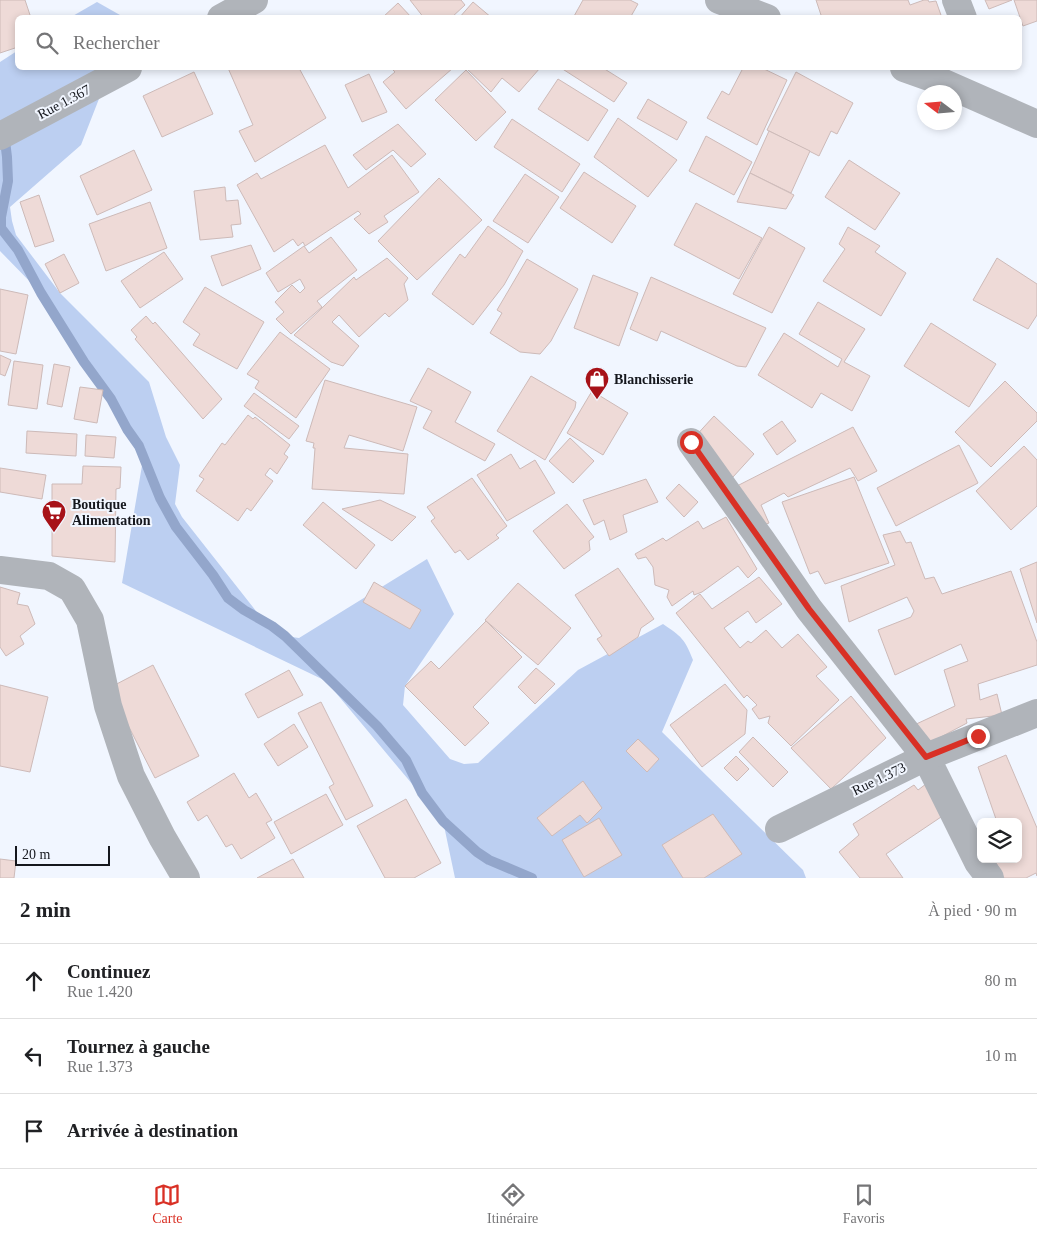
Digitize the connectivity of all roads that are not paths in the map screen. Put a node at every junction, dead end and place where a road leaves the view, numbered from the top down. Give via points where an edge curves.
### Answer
1 (254, 0) edge
2 (719, 0) edge
3 (956, 0) edge
4 (227, 15) edge
5 (759, 15) edge
6 (962, 15) edge
7 (124, 70) edge
8 (918, 70) edge
9 (940, 73) edge
10 (1037, 124) edge
11 (0, 136) edge
12 (691, 442) dead end
13 (0, 570) edge
14 (1037, 713) edge
15 (926, 757) junction
16 (779, 828) dead end
17 (186, 878) edge
18 (990, 878) edge

1 - 4 street
2 - 5 street
3 - 6 street
7 - 11 street, Rue 1.367
8 - 9 street
9 - 10 street
12 - 15 street via 809,609
13 - 17 street via 49,576 72,589 90,620 108,706 131,776
14 - 15 street, Rue 1.373
15 - 16 street, Rue 1.373
15 - 18 street via 978,862

